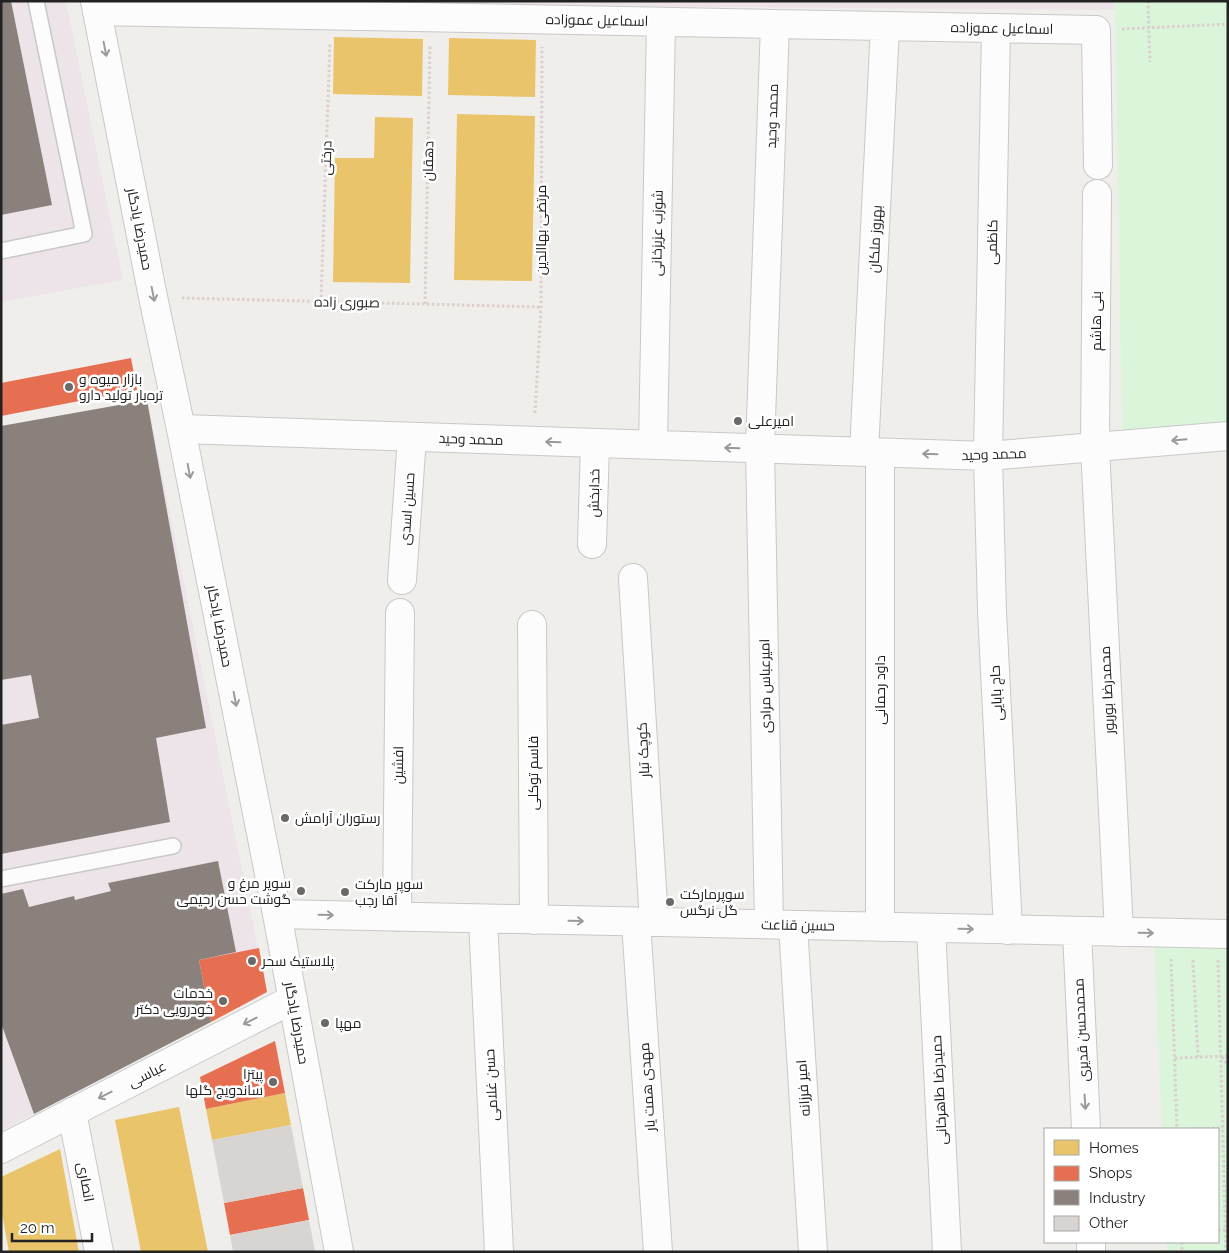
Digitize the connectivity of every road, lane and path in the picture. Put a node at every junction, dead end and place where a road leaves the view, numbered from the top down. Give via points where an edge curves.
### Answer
1 (36, 1) edge
2 (1149, 1) edge
3 (96, 6) edge
4 (331, 15) junction
5 (430, 17) junction
6 (542, 19) junction
7 (661, 22) junction
8 (775, 24) junction
9 (1228, 24) edge
10 (885, 26) junction
11 (996, 28) junction
12 (1149, 29) junction
13 (1096, 30) junction
14 (1150, 62) dead end
15 (1098, 165) dead end
16 (1097, 194) dead end
17 (1, 251) edge
18 (153, 297) junction
19 (321, 302) junction
20 (425, 304) junction
21 (541, 307) junction
22 (181, 429) junction
23 (1228, 436) edge
24 (412, 437) junction
25 (534, 441) junction
26 (595, 443) junction
27 (653, 445) junction
28 (1095, 447) junction
29 (760, 448) junction
30 (872, 452) junction
31 (988, 456) junction
32 (592, 544) dead end
33 (633, 578) dead end
34 (402, 580) dead end
35 (400, 613) dead end
36 (532, 625) dead end
37 (173, 846) dead end
38 (1, 878) edge
39 (277, 914) junction
40 (396, 917) junction
41 (483, 918) junction
42 (534, 920) junction
43 (645, 922) junction
44 (781, 925) junction
45 (880, 927) junction
46 (931, 928) junction
47 (1008, 930) junction
48 (1077, 931) junction
49 (1119, 932) junction
50 (1223, 944) edge
51 (1193, 954) dead end
52 (1171, 956) dead end
53 (293, 999) junction
54 (1221, 1056) junction
55 (1228, 1056) edge
56 (1198, 1057) junction
57 (1175, 1058) junction
58 (1228, 1065) edge
59 (72, 1112) junction
60 (1086, 1128) edge
61 (1177, 1128) edge
62 (1219, 1128) edge
63 (1223, 1128) junction
64 (1, 1149) edge
65 (1219, 1230) edge
66 (1226, 1230) junction
67 (99, 1252) edge
68 (339, 1252) edge
69 (499, 1252) edge
70 (658, 1252) edge
71 (813, 1252) edge
72 (947, 1252) edge
73 (1226, 1252) edge

1 - 17 lane via 84,234
2 - 12 path
3 - 4 street, اسماعیل عموزاده
3 -> 18 street, حمیدرضا یادگار
4 - 5 street, اسماعیل عموزاده
4 - 19 path, درختی
5 - 6 street, اسماعیل عموزاده
5 - 20 path, دهقان
6 - 7 street, اسماعیل عموزاده
6 - 21 path, مرتضی بهاالدین
7 - 8 street, اسماعیل عموزاده
7 - 27 street, شوزب عزیزخانی
8 - 10 street, اسماعیل عموزاده
8 - 29 street, محمد وحید
9 - 12 path
10 - 11 street, اسماعیل عموزاده
10 - 30 street, بهروز ملکان
11 - 13 street, اسماعیل عموزاده
11 - 31 street, کاظمی
12 - 13 path
12 - 14 path
13 - 15 street
16 - 28 street, بنی هاشم
18 - 19 path, صبوری زاده
18 - 22 street, حمیدرضا یادگار
19 - 20 path, صبوری زاده
20 - 21 path, صبوری زاده
21 - 25 path, مرتضی بهاالدین
22 - 24 street, محمد وحید
22 -> 39 street, حمیدرضا یادگار
23 -> 28 street, محمد وحید
24 - 25 street, محمد وحید
24 - 34 street, حسین اسدی
26 -> 25 street, محمد وحید
26 - 27 street, محمد وحید
26 - 32 street, خدابخش
29 -> 27 street, محمد وحید
28 - 31 street, محمد وحید
28 - 49 street, محمدرضا بوربور
29 - 30 street, محمد وحید
29 - 44 street, امیرعباس مرادی
31 -> 30 street, محمد وحید
30 - 45 street, داود رحمانی
31 - 47 street, حاج بابایی via 992,611
33 - 43 street, کوچک تبار
35 - 40 street, افشین
36 - 42 street, قاسم توکلی
37 - 38 lane
39 -> 40 street, حسین قناعت
39 - 53 street, حمیدرضا یادگار
40 - 41 street, حسین قناعت
41 - 42 street, حسین قناعت
41 - 69 street, حسن غلامی
42 -> 43 street, حسین قناعت
43 - 44 street, حسین قناعت
43 - 70 street, مهدی همت یار
44 - 45 street, حسین قناعت
44 - 71 street, امیر فرزانه
45 - 46 street, حسین قناعت
46 -> 47 street, حسین قناعت
46 - 72 street, حمیدرضا طاهرخانی
47 - 48 street, حسین قناعت
48 - 49 street, حسین قناعت
48 -> 60 street, محمدحسن قدیری
49 -> 50 street, حسین قناعت
50 - 54 path
51 - 56 path
52 - 57 path
53 -> 59 street, عباسی
53 - 68 street, حمیدرضا یادگار
54 - 55 path
54 - 56 path
54 - 58 path
54 - 63 path
56 - 57 path
57 - 61 path
59 - 64 street, عباسی
59 - 67 street, انصاری
62 - 63 path
63 - 66 path
65 - 66 path
66 - 73 path

